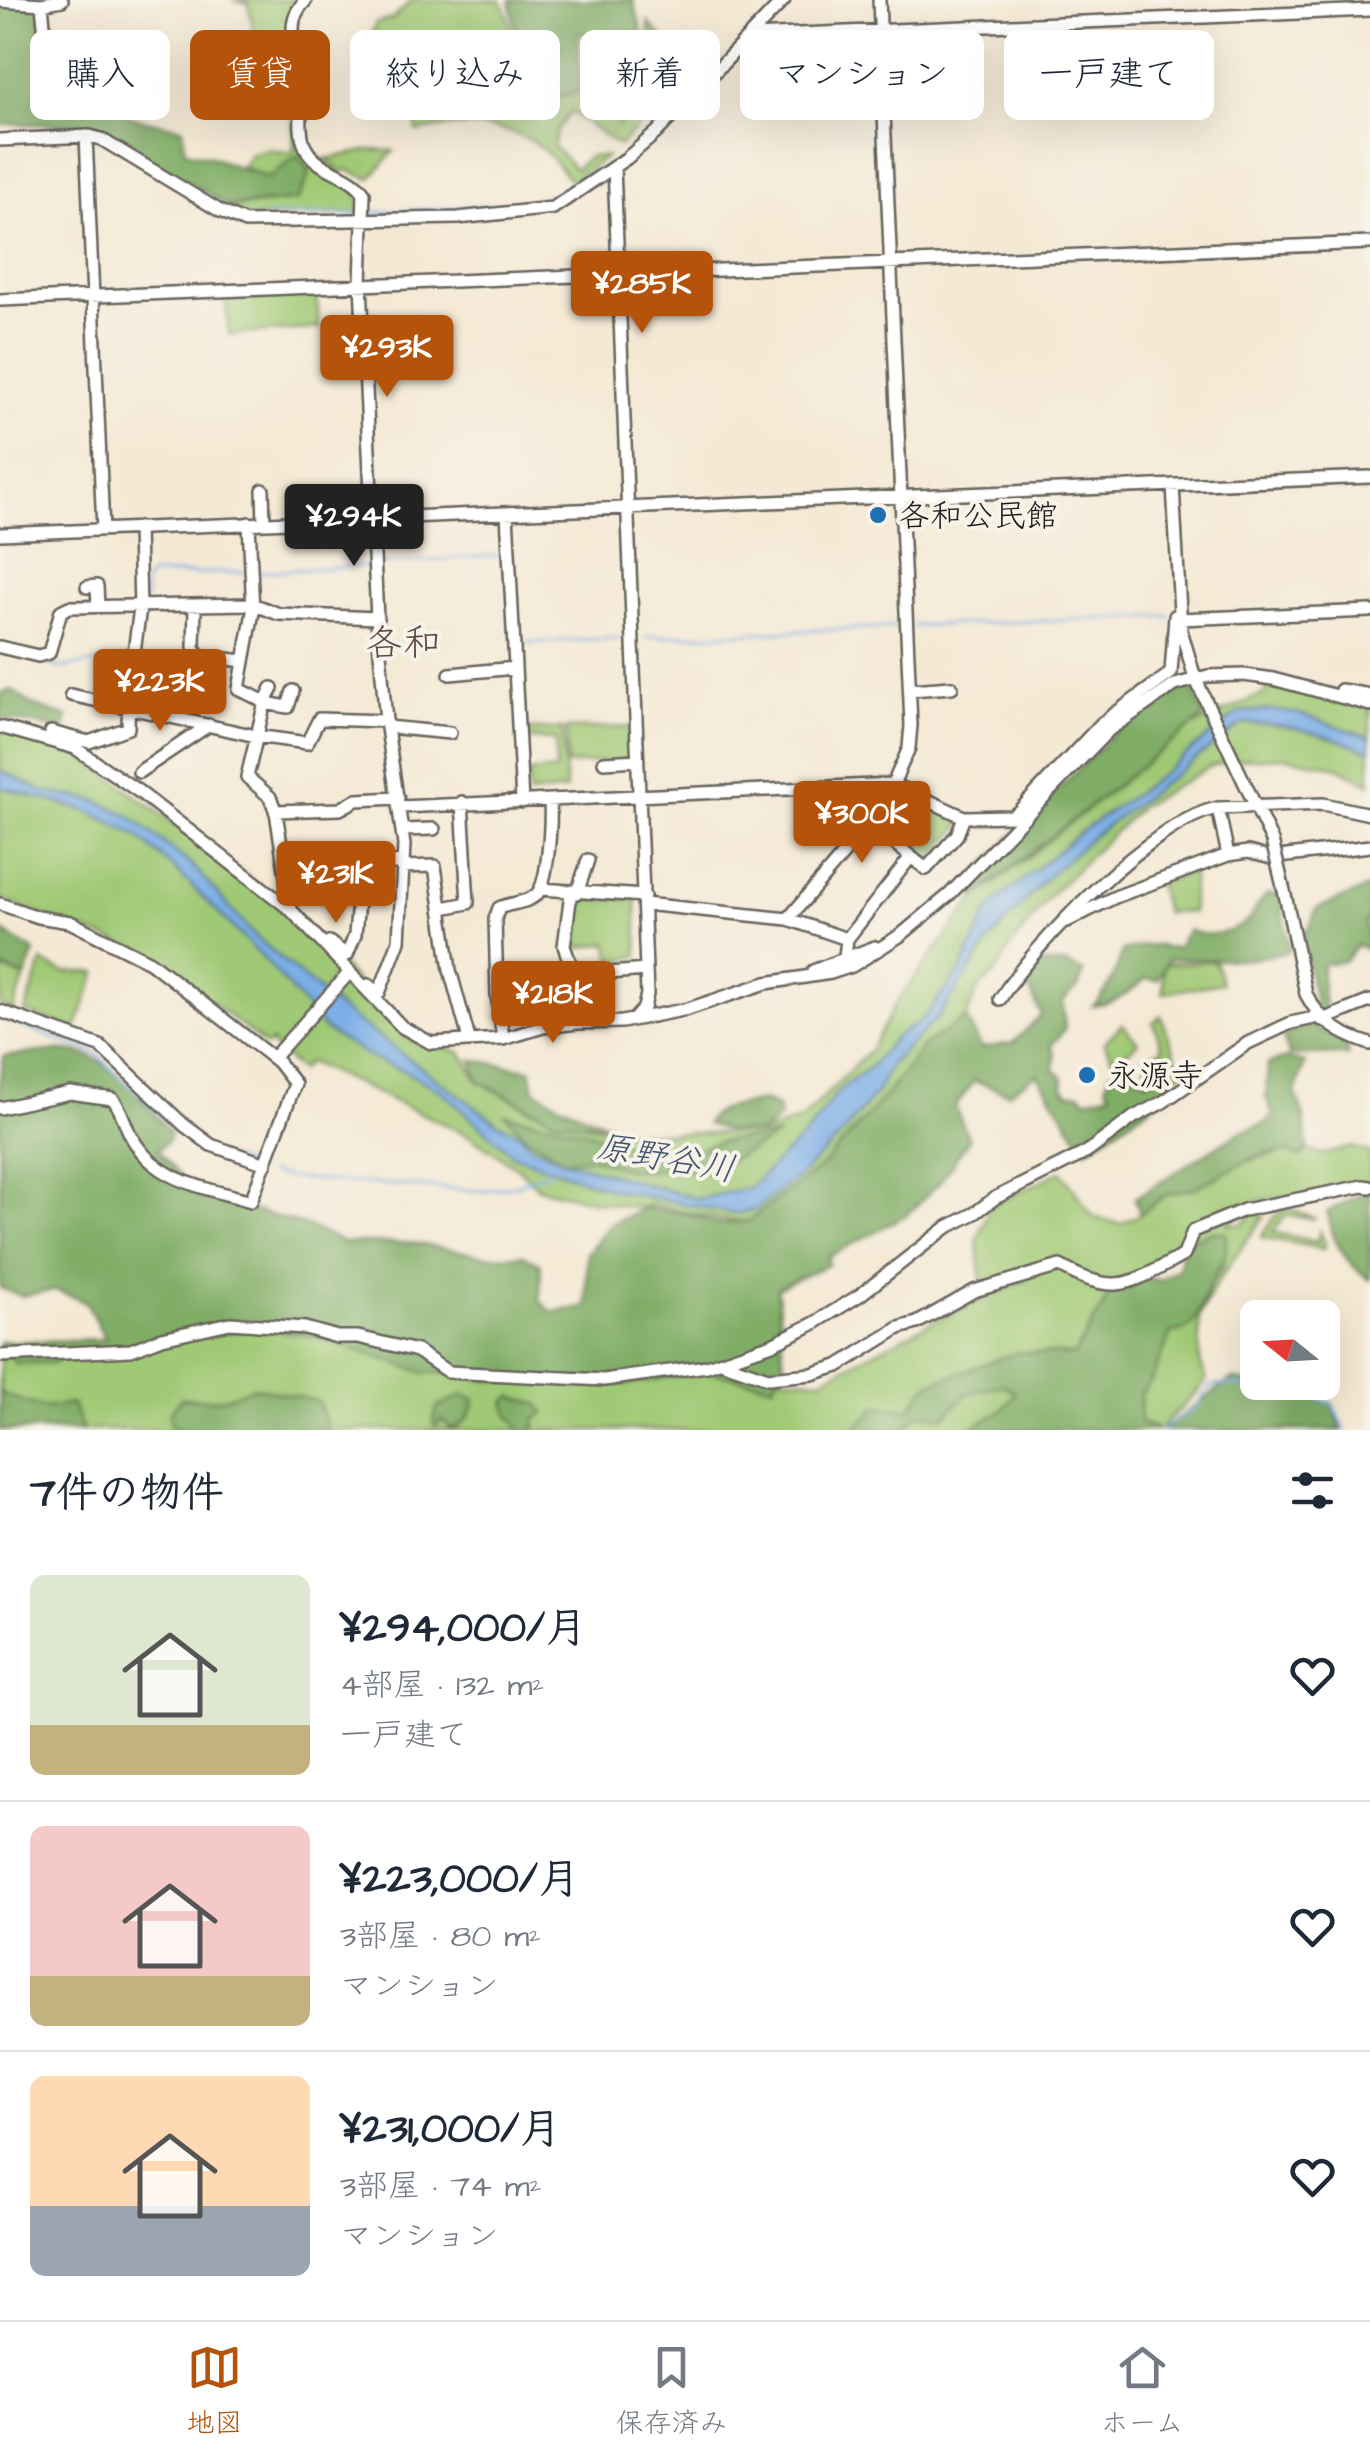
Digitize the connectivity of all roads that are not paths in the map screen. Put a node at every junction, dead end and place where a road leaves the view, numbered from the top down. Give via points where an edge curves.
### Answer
1 (62, 0) edge
2 (306, 0) edge
3 (784, 0) edge
4 (879, 0) edge
5 (0, 1) edge
6 (42, 4) junction
7 (1370, 10) edge
8 (44, 30) edge
9 (755, 30) edge
10 (880, 30) edge
11 (903, 30) edge
12 (740, 45) edge
13 (884, 120) edge
14 (86, 136) junction
15 (0, 140) edge
16 (614, 167) junction
17 (366, 221) junction
18 (1370, 243) edge
19 (891, 262) junction
20 (619, 276) junction
21 (361, 284) junction
22 (93, 296) junction
23 (0, 300) edge
24 (1370, 476) edge
25 (1173, 485) junction
26 (263, 490) dead end
27 (901, 496) junction
28 (628, 508) junction
29 (508, 512) junction
30 (372, 518) junction
31 (264, 523) junction
32 (249, 524) junction
33 (138, 528) junction
34 (103, 530) junction
35 (0, 534) edge
36 (87, 587) dead end
37 (252, 604) junction
38 (1178, 605) junction
39 (98, 606) junction
40 (195, 607) junction
41 (140, 608) junction
42 (1370, 612) edge
43 (377, 618) junction
44 (1179, 620) junction
45 (0, 647) edge
46 (135, 658) junction
47 (244, 661) junction
48 (171, 668) dead end
49 (516, 668) junction
50 (450, 674) dead end
51 (1273, 679) junction
52 (1196, 680) junction
53 (952, 687) dead end
54 (272, 688) dead end
55 (910, 690) junction
56 (293, 692) dead end
57 (71, 695) dead end
58 (1370, 695) edge
59 (265, 702) junction
60 (1370, 705) edge
61 (130, 706) junction
62 (209, 724) junction
63 (387, 724) junction
64 (0, 726) edge
65 (450, 733) dead end
66 (32, 734) junction
67 (256, 736) junction
68 (1088, 754) junction
69 (638, 760) junction
70 (604, 762) dead end
71 (139, 772) dead end
72 (887, 784) junction
73 (640, 796) junction
74 (1252, 799) junction
75 (550, 801) junction
76 (399, 802) junction
77 (462, 802) junction
78 (522, 802) junction
79 (930, 802) junction
80 (1218, 808) junction
81 (275, 811) junction
82 (1018, 812) junction
83 (1370, 814) edge
84 (964, 817) junction
85 (434, 829) dead end
86 (403, 830) junction
87 (1370, 846) edge
88 (1228, 855) junction
89 (910, 858) junction
90 (588, 860) dead end
91 (402, 865) junction
92 (541, 889) junction
93 (574, 893) junction
94 (644, 899) junction
95 (0, 904) edge
96 (444, 908) junction
97 (291, 910) junction
98 (788, 920) junction
99 (1067, 921) junction
100 (313, 932) junction
101 (847, 939) junction
102 (894, 940) junction
103 (845, 957) junction
104 (646, 970) junction
105 (574, 974) junction
106 (346, 976) junction
107 (796, 978) junction
108 (498, 982) junction
109 (647, 997) junction
110 (1000, 999) dead end
111 (1370, 1001) edge
112 (0, 1011) edge
113 (668, 1013) junction
114 (635, 1018) junction
115 (1320, 1019) junction
116 (469, 1039) junction
117 (503, 1040) junction
118 (1370, 1044) edge
119 (273, 1058) junction
120 (0, 1108) edge
121 (266, 1164) junction
122 (1370, 1187) edge
123 (0, 1356) edge
124 (721, 1362) junction

1 - 6 street
2 - 17 street via 293,29 303,70 306,150 359,185
3 - 9 street
4 - 10 street
5 - 6 street
6 - 8 street
7 - 11 street
12 - 16 street
13 - 19 street
14 - 15 street
14 - 17 street via 244,222
14 - 22 street
16 - 17 street via 553,208
16 - 20 street
17 - 21 street
18 - 19 street
19 - 20 street
19 - 27 street
20 - 21 street
20 - 28 street
21 - 22 street
21 - 30 street
22 - 23 street
22 - 34 street
24 - 25 street
25 - 27 street
25 - 38 street
26 - 31 street
27 - 28 street
27 - 55 street
28 - 29 street
28 - 69 street
29 - 30 street
29 - 49 street
30 - 31 street
30 - 43 street
31 - 32 street
32 - 33 street
32 - 37 street
33 - 34 street
33 - 41 street
34 - 35 street
36 - 39 street via 97,586
37 - 40 street
37 - 43 street via 279,614
37 - 47 street
38 - 44 street
38 - 82 street via 1171,672 1102,723
39 - 41 street
39 - 45 street via 62,611 44,655
40 - 41 street
40 - 47 street via 198,656
41 - 46 street
42 - 44 street
43 - 63 street
44 - 52 street
46 - 48 street
46 - 61 street
47 - 59 street via 239,689
49 - 50 street
49 - 78 street
51 - 52 street
51 - 58 street
51 - 60 street
52 - 68 street via 1144,705
52 - 74 street
53 - 55 street
54 - 59 street
55 - 72 street via 911,738
56 - 59 street via 288,707
57 - 61 street
59 - 67 street
61 - 62 street
61 - 66 street via 128,728 89,742
62 - 67 street
62 - 71 street
63 - 65 street
63 - 67 street via 319,719 307,743
63 - 76 street
64 - 66 street
66 - 97 street via 96,761
67 - 81 street via 247,777 270,797
68 - 82 street
68 - 102 street via 949,895
69 - 70 street
69 - 73 street
72 - 73 street
72 - 79 street
72 - 98 street via 869,824
73 - 75 street
73 - 94 street
74 - 80 street
74 - 83 street
74 - 115 street, bridge via 1272,842 1306,994
75 - 78 street
75 - 92 street
76 - 77 street
76 - 81 street via 356,800 340,809
76 - 86 street
77 - 78 street
77 - 96 street via 468,903
79 - 84 street
79 - 89 street via 894,843
80 - 88 street
80 - 99 street via 1183,821 1136,853
81 - 97 street
82 - 84 street
84 - 89 street via 958,835 926,870
85 - 86 street
86 - 91 street
87 - 88 street via 1271,858
88 - 99 street
89 - 101 street
90 - 93 street
91 - 96 street via 435,866
91 - 100 street via 361,866 347,955
91 - 106 street via 399,940 379,993 354,971
92 - 93 street
92 - 108 street via 534,898 498,908
93 - 94 street
93 - 105 street via 564,946
94 - 98 street
94 - 104 street
95 - 119 street via 70,922 125,947
96 - 116 street via 450,970
97 - 100 street
98 - 101 street
99 - 110 street
100 - 106 street
101 - 103 street
102 - 103 street
102 - 107 street via 852,966
103 - 107 street
104 - 105 street
104 - 109 street
105 - 108 street
106 - 116 street via 418,1038
106 - 119 street
107 - 113 street
108 - 117 street
109 - 113 street
109 - 114 street
111 - 115 street
112 - 121 street via 100,1046 211,1145
113 - 114 street
114 - 117 street via 543,1027
115 - 118 street
115 - 124 street via 1291,1023 1248,1043 1087,1152 946,1228 814,1324
116 - 117 street
119 - 121 street via 295,1084
120 - 121 street via 70,1093 100,1095 116,1102 148,1160 178,1181 251,1201
122 - 124 street via 1244,1210 1194,1231 1184,1255 1129,1284 1090,1283 1060,1266 974,1291 812,1374 768,1378
123 - 124 street via 131,1350 230,1323 358,1337 417,1351 448,1372 616,1380

